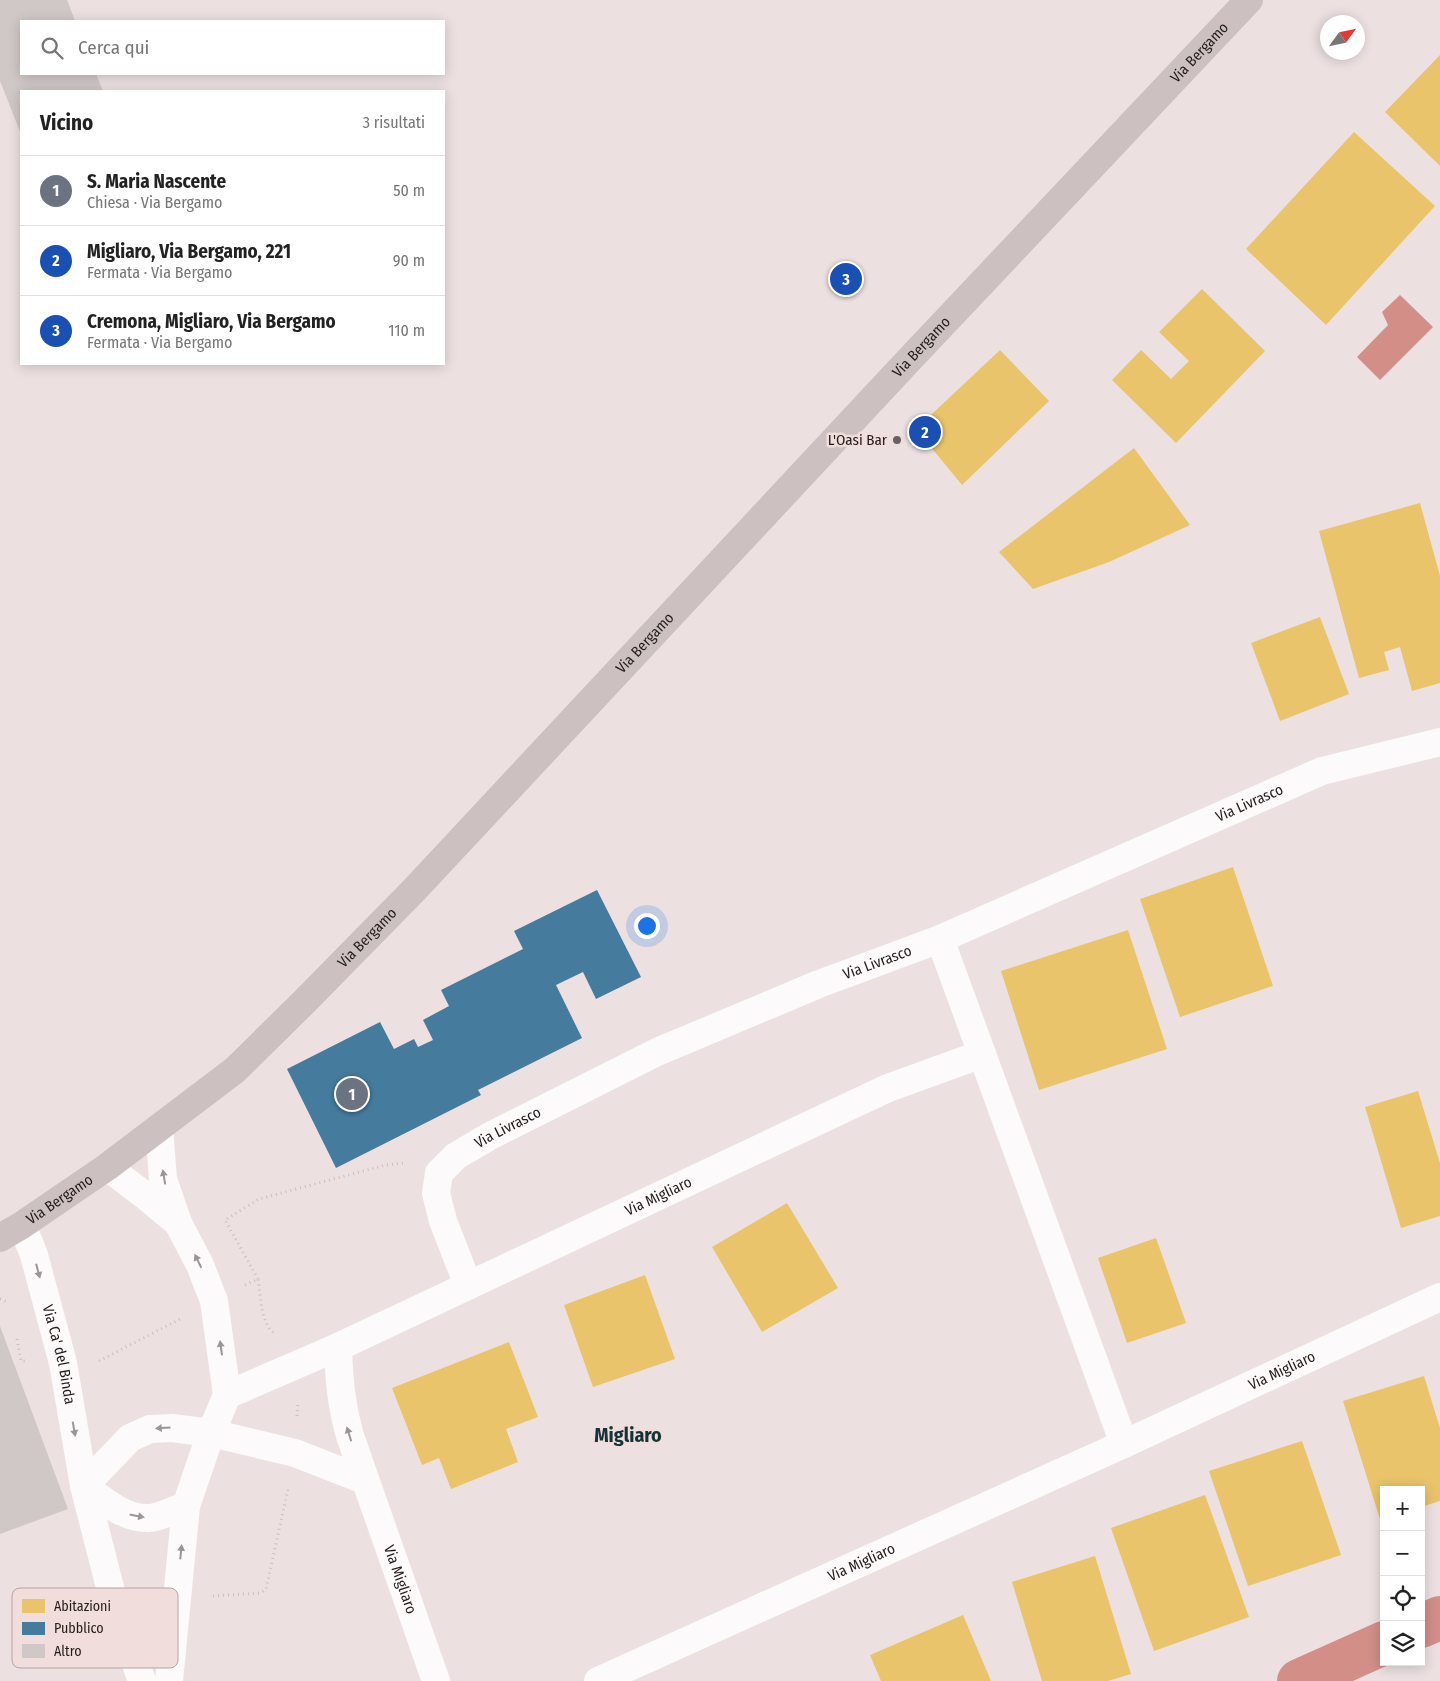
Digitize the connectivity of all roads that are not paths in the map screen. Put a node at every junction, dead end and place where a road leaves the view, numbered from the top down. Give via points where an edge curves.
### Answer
1 (1249, 0) edge
2 (1440, 742) edge
3 (940, 939) junction
4 (982, 1054) junction
5 (159, 1128) junction
6 (107, 1167) junction
7 (178, 1223) junction
8 (11, 1232) edge
9 (468, 1285) junction
10 (1440, 1297) edge
11 (338, 1347) junction
12 (227, 1395) junction
13 (211, 1433) junction
14 (1124, 1444) junction
15 (364, 1480) junction
16 (84, 1486) junction
17 (186, 1506) junction
18 (110, 1588) edge
19 (178, 1588) edge
20 (137, 1668) edge
21 (170, 1668) edge
22 (142, 1681) edge
23 (169, 1681) edge
24 (436, 1681) edge
25 (598, 1681) edge

1 - 5 main road, Via Bergamo via 415,889 235,1070
2 - 3 street, Via Livrasco via 1322,771
3 - 4 street
3 - 9 street, Via Livrasco via 819,984 657,1052 456,1156 439,1173 436,1193 443,1221
4 - 9 street, Via Migliaro via 888,1088
4 - 14 street
5 - 6 main road, Via Bergamo
7 -> 5 street via 163,1179
6 - 7 street
6 - 8 main road, Via Bergamo
12 -> 7 street via 214,1301
8 -> 16 street, Via Ca' del Binda via 34,1255 63,1364
9 - 11 street, Via Migliaro
10 - 14 street, Via Migliaro
11 - 12 street, Via Migliaro
15 -> 11 street, Via Migliaro via 343,1412
12 - 13 street
13 - 15 street via 295,1453
13 -> 16 street via 150,1429 130,1438
13 - 17 street
14 - 25 street, Via Migliaro
15 - 24 street, Via Migliaro
16 -> 17 street via 131,1515 150,1518
16 - 18 street, Via Ca' del Binda
19 -> 17 street
20 - 22 street, Via Ca' del Binda
23 -> 21 street

